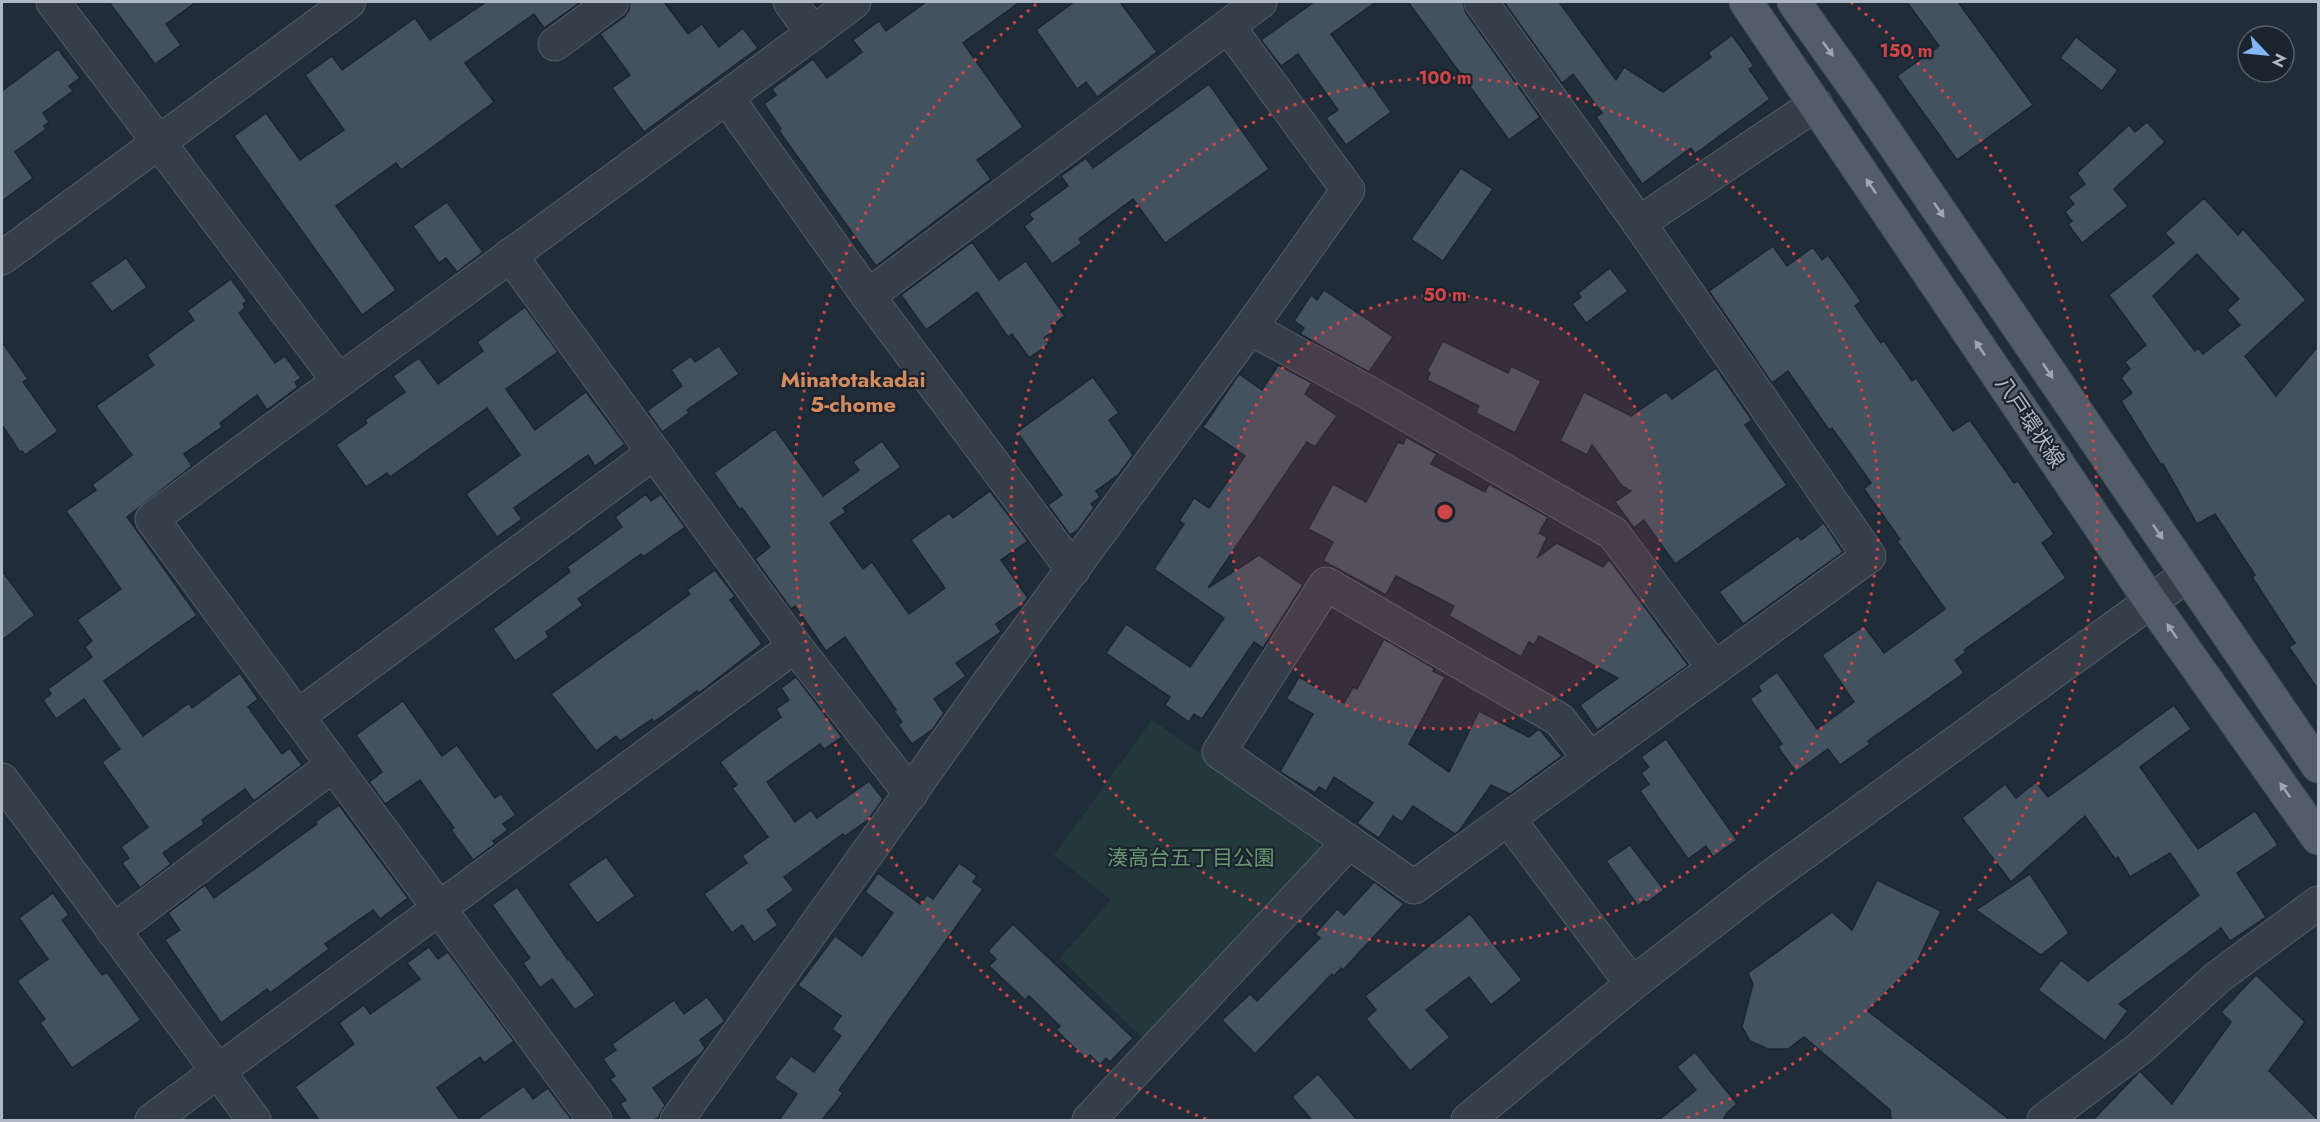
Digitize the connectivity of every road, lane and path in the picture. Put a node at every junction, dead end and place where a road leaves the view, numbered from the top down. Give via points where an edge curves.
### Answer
1 (53, 2) edge
2 (349, 2) edge
3 (612, 2) edge
4 (790, 2) edge
5 (854, 2) edge
6 (1260, 2) edge
7 (1480, 2) edge
8 (1746, 2) edge
9 (1794, 2) edge
10 (1228, 26) junction
11 (813, 33) junction
12 (555, 44) dead end
13 (726, 98) junction
14 (1816, 104) junction
15 (160, 142) junction
16 (1639, 223) junction
17 (510, 255) junction
18 (2, 258) edge
19 (868, 296) junction
20 (1250, 328) junction
21 (338, 380) junction
22 (652, 454) junction
23 (1072, 570) junction
24 (2187, 575) junction
25 (2151, 602) junction
26 (795, 646) junction
27 (1714, 668) junction
28 (298, 716) junction
29 (1590, 759) junction
30 (333, 765) junction
31 (2319, 766) edge
32 (2, 780) edge
33 (910, 794) junction
34 (1509, 820) junction
35 (2319, 838) edge
36 (1349, 842) junction
37 (2319, 903) edge
38 (439, 911) junction
39 (113, 931) junction
40 (1632, 984) junction
41 (218, 1072) junction
42 (152, 1120) edge
43 (254, 1120) edge
44 (595, 1120) edge
45 (677, 1120) edge
46 (1089, 1120) edge
47 (1467, 1120) edge
48 (2043, 1120) edge

1 - 15 street
2 - 15 street
3 - 12 street
4 - 11 street
5 - 11 street
6 - 10 street
7 - 16 street
8 - 14 main road, 八戸環状線
9 -> 24 main road, 八戸環状線
10 - 19 street
10 - 20 street via 1348,190
11 - 13 street
13 - 17 street
13 - 19 street
14 - 16 street
25 -> 14 main road, 八戸環状線
15 - 18 street
15 - 21 street
16 - 27 street via 1869,556
17 - 21 street
17 - 22 street
19 - 23 street
20 - 23 street
20 - 27 street via 1613,533
21 - 28 street via 152,519
22 - 26 street
22 - 28 street
23 - 33 street
24 - 25 street
24 - 31 main road, 八戸環状線
35 -> 25 main road, 八戸環状線
25 - 40 street via 1761,884
26 - 33 street
26 - 38 street
27 - 29 street
28 - 30 street
29 - 34 street
29 - 36 street via 1560,720 1326,584 1219,752
30 - 38 street
30 - 39 street
32 - 39 street
33 - 45 street
34 - 36 street via 1414,887
34 - 40 street
36 - 46 street
37 - 48 street via 2218,977 2139,1049
38 - 41 street
38 - 44 street
39 - 41 street
40 - 47 street
41 - 42 street
41 - 43 street

